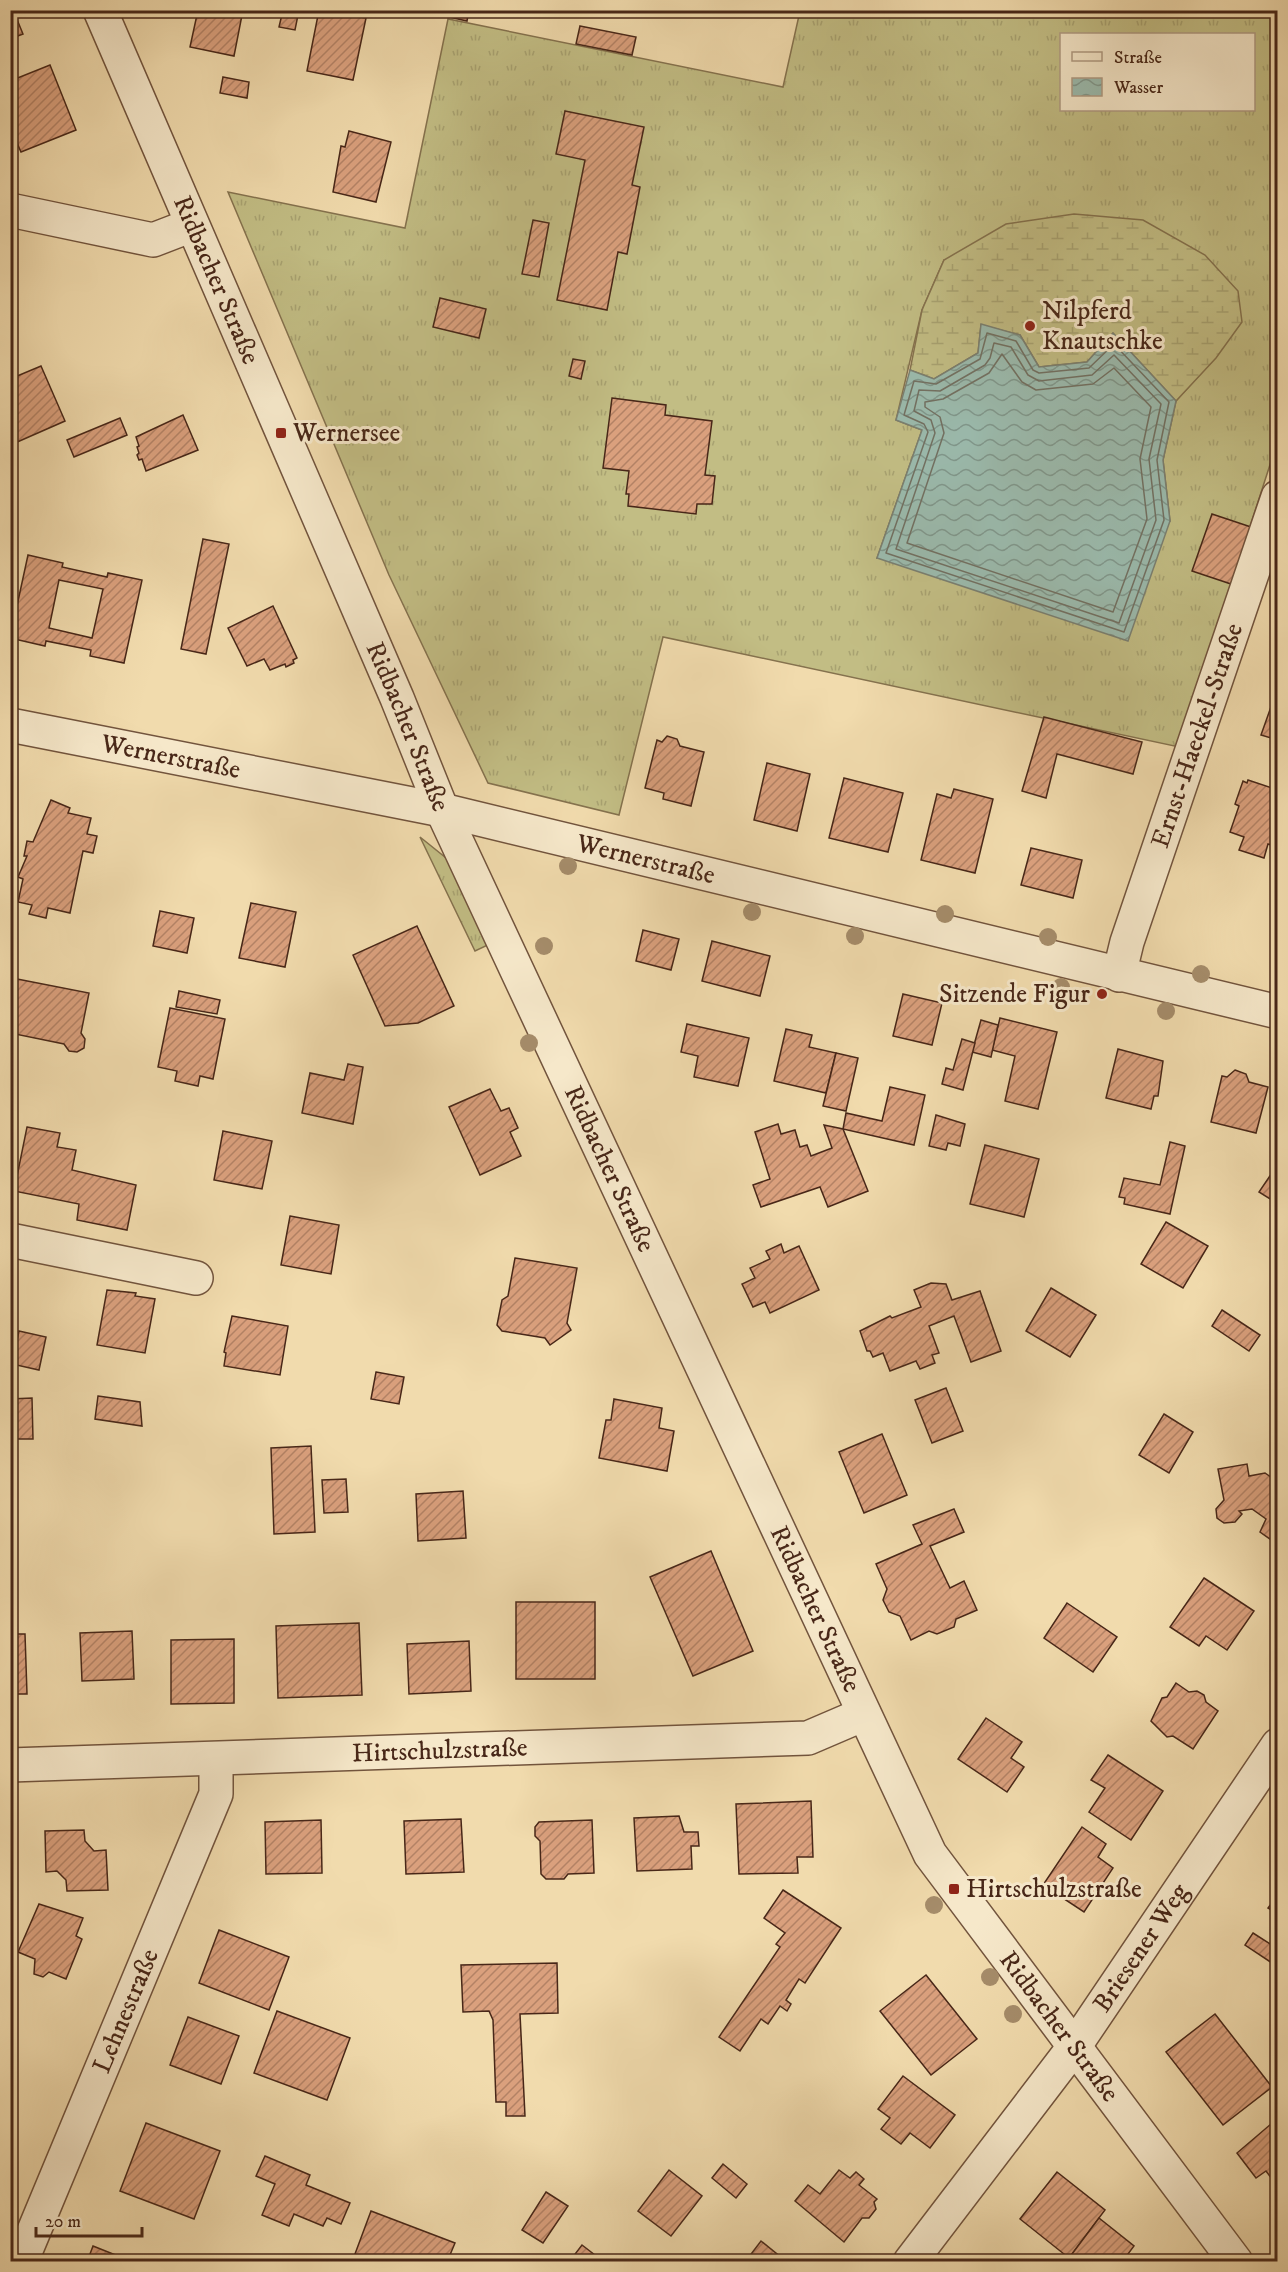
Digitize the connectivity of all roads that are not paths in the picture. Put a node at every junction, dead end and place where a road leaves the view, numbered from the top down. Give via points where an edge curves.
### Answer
1 (100, 10) edge
2 (10, 210) edge
3 (192, 225) junction
4 (1278, 497) edge
5 (14, 734) edge
6 (442, 810) junction
7 (1119, 975) junction
8 (1278, 1012) edge
9 (10, 1240) edge
10 (196, 1278) dead end
11 (864, 1714) junction
12 (1278, 1745) edge
13 (216, 1759) junction
14 (10, 1765) edge
15 (1074, 2047) junction
16 (21, 2262) edge
17 (910, 2262) edge
18 (1236, 2262) edge

1 - 3 street, Ridbacher Straße
2 - 3 street via 153,240
3 - 6 street, Ridbacher Straße
4 - 7 street, Ernst-Haeckel-Straße via 1126,942
5 - 6 street, Wernerstraße
6 - 7 street, Wernerstraße
6 - 11 street, Ridbacher Straße
7 - 8 street, Wernerstraße
9 - 10 street
11 - 13 street, Hirtschulzstraße via 808,1738
11 - 15 street, Ridbacher Straße via 930,1854
12 - 15 street, Briesener Weg
13 - 14 street, Hirtschulzstraße
13 - 16 street, Lehnestraße via 216,1794
15 - 17 street, Briesener Weg
15 - 18 street, Ridbacher Straße

